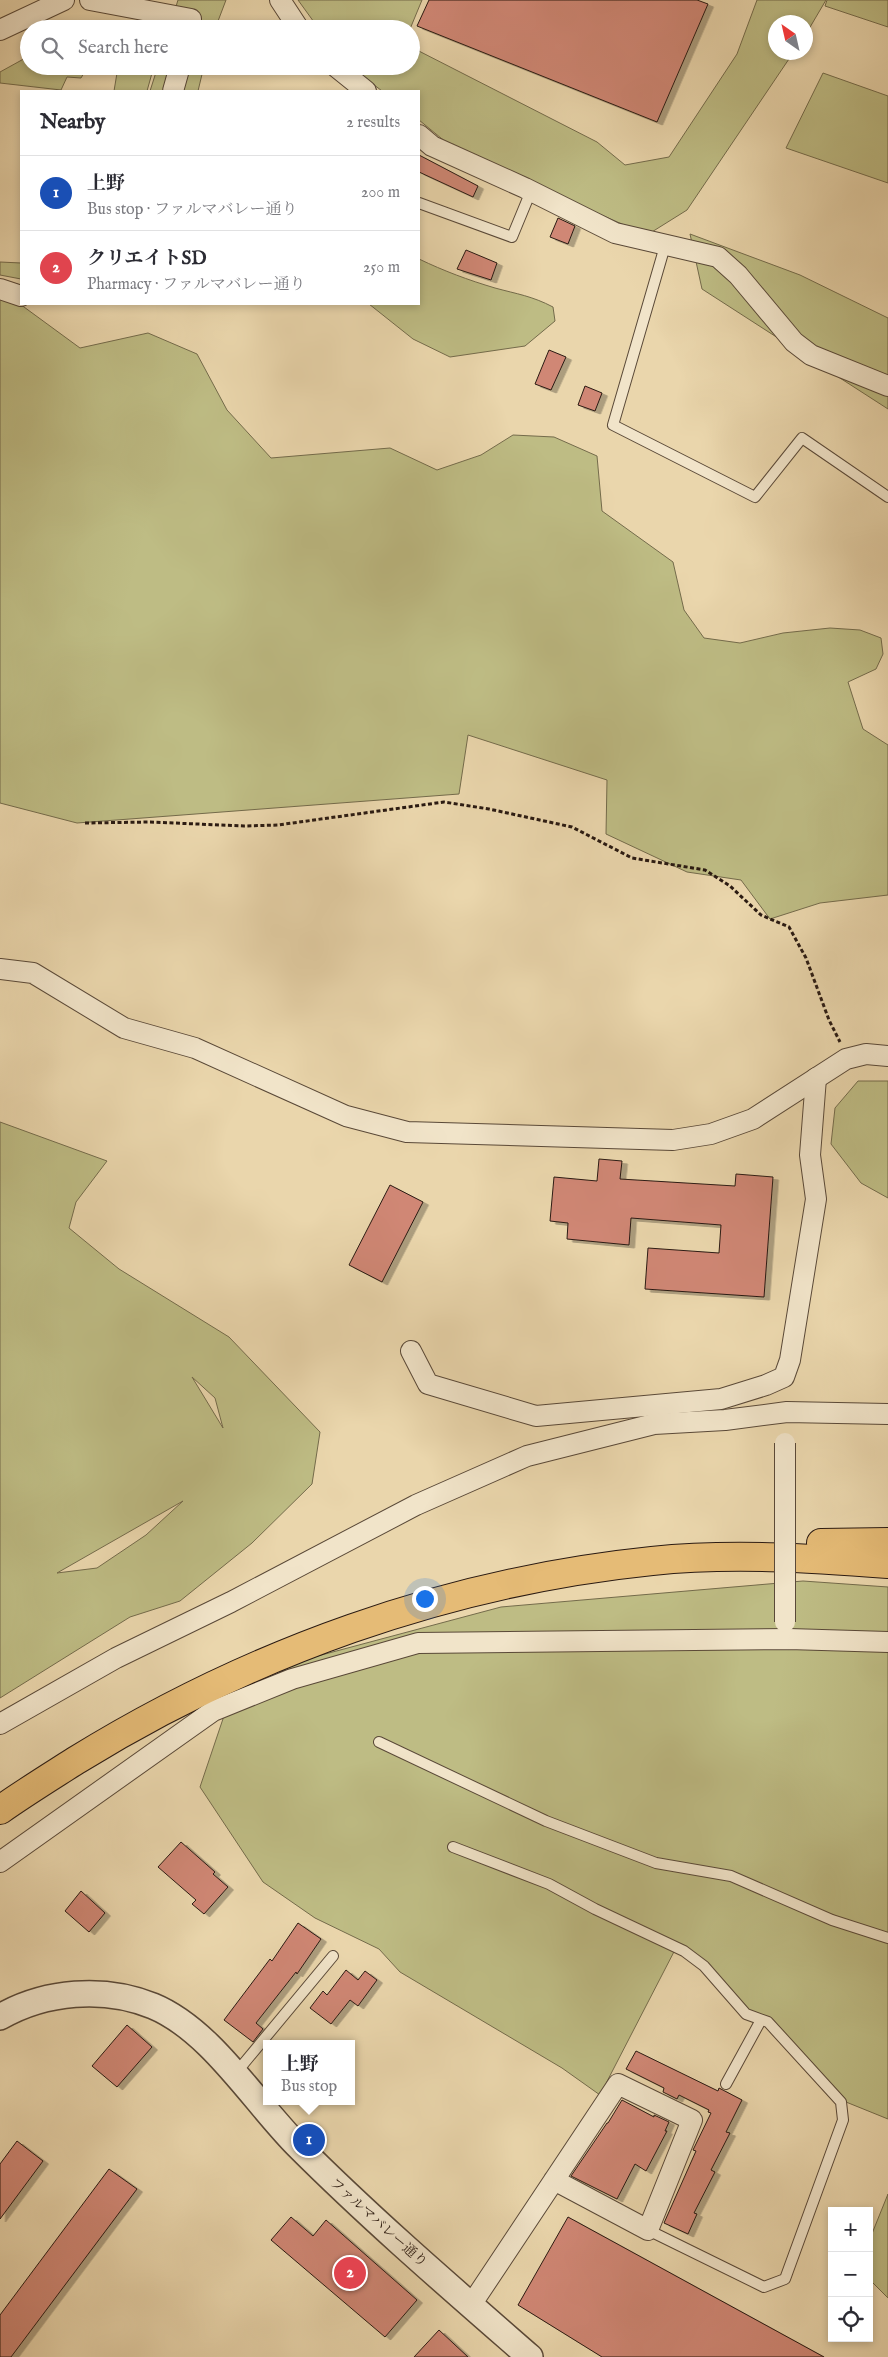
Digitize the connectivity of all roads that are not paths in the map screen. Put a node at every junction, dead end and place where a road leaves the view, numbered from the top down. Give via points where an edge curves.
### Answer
1 (64, 0) edge
2 (90, 0) edge
3 (280, 0) edge
4 (192, 16) edge
5 (21, 20) edge
6 (293, 20) edge
7 (20, 21) edge
8 (0, 30) edge
9 (177, 75) edge
10 (347, 75) edge
11 (173, 90) edge
12 (365, 90) edge
13 (420, 136) edge
14 (531, 191) junction
15 (420, 203) edge
16 (665, 246) junction
17 (0, 288) edge
18 (20, 296) edge
19 (888, 386) edge
20 (888, 496) edge
21 (0, 968) edge
22 (888, 1056) edge
23 (816, 1078) junction
24 (411, 1351) dead end
25 (721, 1399) junction
26 (787, 1412) junction
27 (888, 1414) edge
28 (725, 1420) junction
29 (888, 1542) edge
30 (812, 1543) junction
31 (888, 1550) edge
32 (888, 1564) edge
33 (787, 1630) junction
34 (888, 1642) edge
35 (0, 1724) edge
36 (379, 1742) dead end
37 (0, 1796) edge
38 (0, 1810) edge
39 (453, 1848) dead end
40 (0, 1862) edge
41 (888, 1938) edge
42 (333, 1956) dead end
43 (0, 2017) edge
44 (761, 2020) junction
45 (234, 2074) junction
46 (726, 2084) dead end
47 (554, 2180) junction
48 (648, 2230) junction
49 (471, 2305) junction
50 (530, 2357) edge

1 - 5 street
2 - 4 street
3 - 6 street
7 - 8 street
9 - 11 street
10 - 12 street
13 - 14 street via 432,146
14 - 15 lane via 512,237
14 - 16 street via 615,233
16 - 19 street via 718,257 811,355
16 - 20 lane via 613,425 755,497 802,438
17 - 18 street
21 - 23 street via 33,973 124,1028 195,1048 346,1116 407,1132 673,1140 711,1134 753,1120
22 - 23 street via 866,1054 846,1059
23 - 25 street via 810,1155 816,1199 790,1360 784,1377
24 - 25 street via 428,1384 536,1416
25 - 28 street
26 - 27 street
26 - 28 street
26 - 33 street, bridge
28 - 35 street via 654,1424 527,1456 416,1505 116,1658
29 - 30 highway
30 - 31 highway
30 - 37 highway via 734,1543 649,1549 549,1563 384,1606 285,1640 200,1678 113,1725
32 - 38 highway via 813,1558 653,1561 552,1575 471,1593 289,1650 206,1688 118,1735
33 - 34 street
33 - 40 street via 418,1643 292,1678 213,1711
36 - 41 lane via 546,1821 656,1863 731,1876 832,1920
39 - 44 lane via 549,1884 684,1951 704,1966 746,2014
42 - 45 lane
43 - 45 street, ファルマバレー通り via 20,2006 45,1999 83,1993 118,1995 153,2006 183,2022
44 - 46 lane
44 - 48 lane via 768,2022 841,2102 844,2120 785,2279 764,2287
45 - 49 street, ファルマバレー通り via 284,2132 332,2180
47 - 48 street
47 - 48 street via 618,2084 692,2120
47 - 49 street
49 - 50 street, ファルマバレー通り

